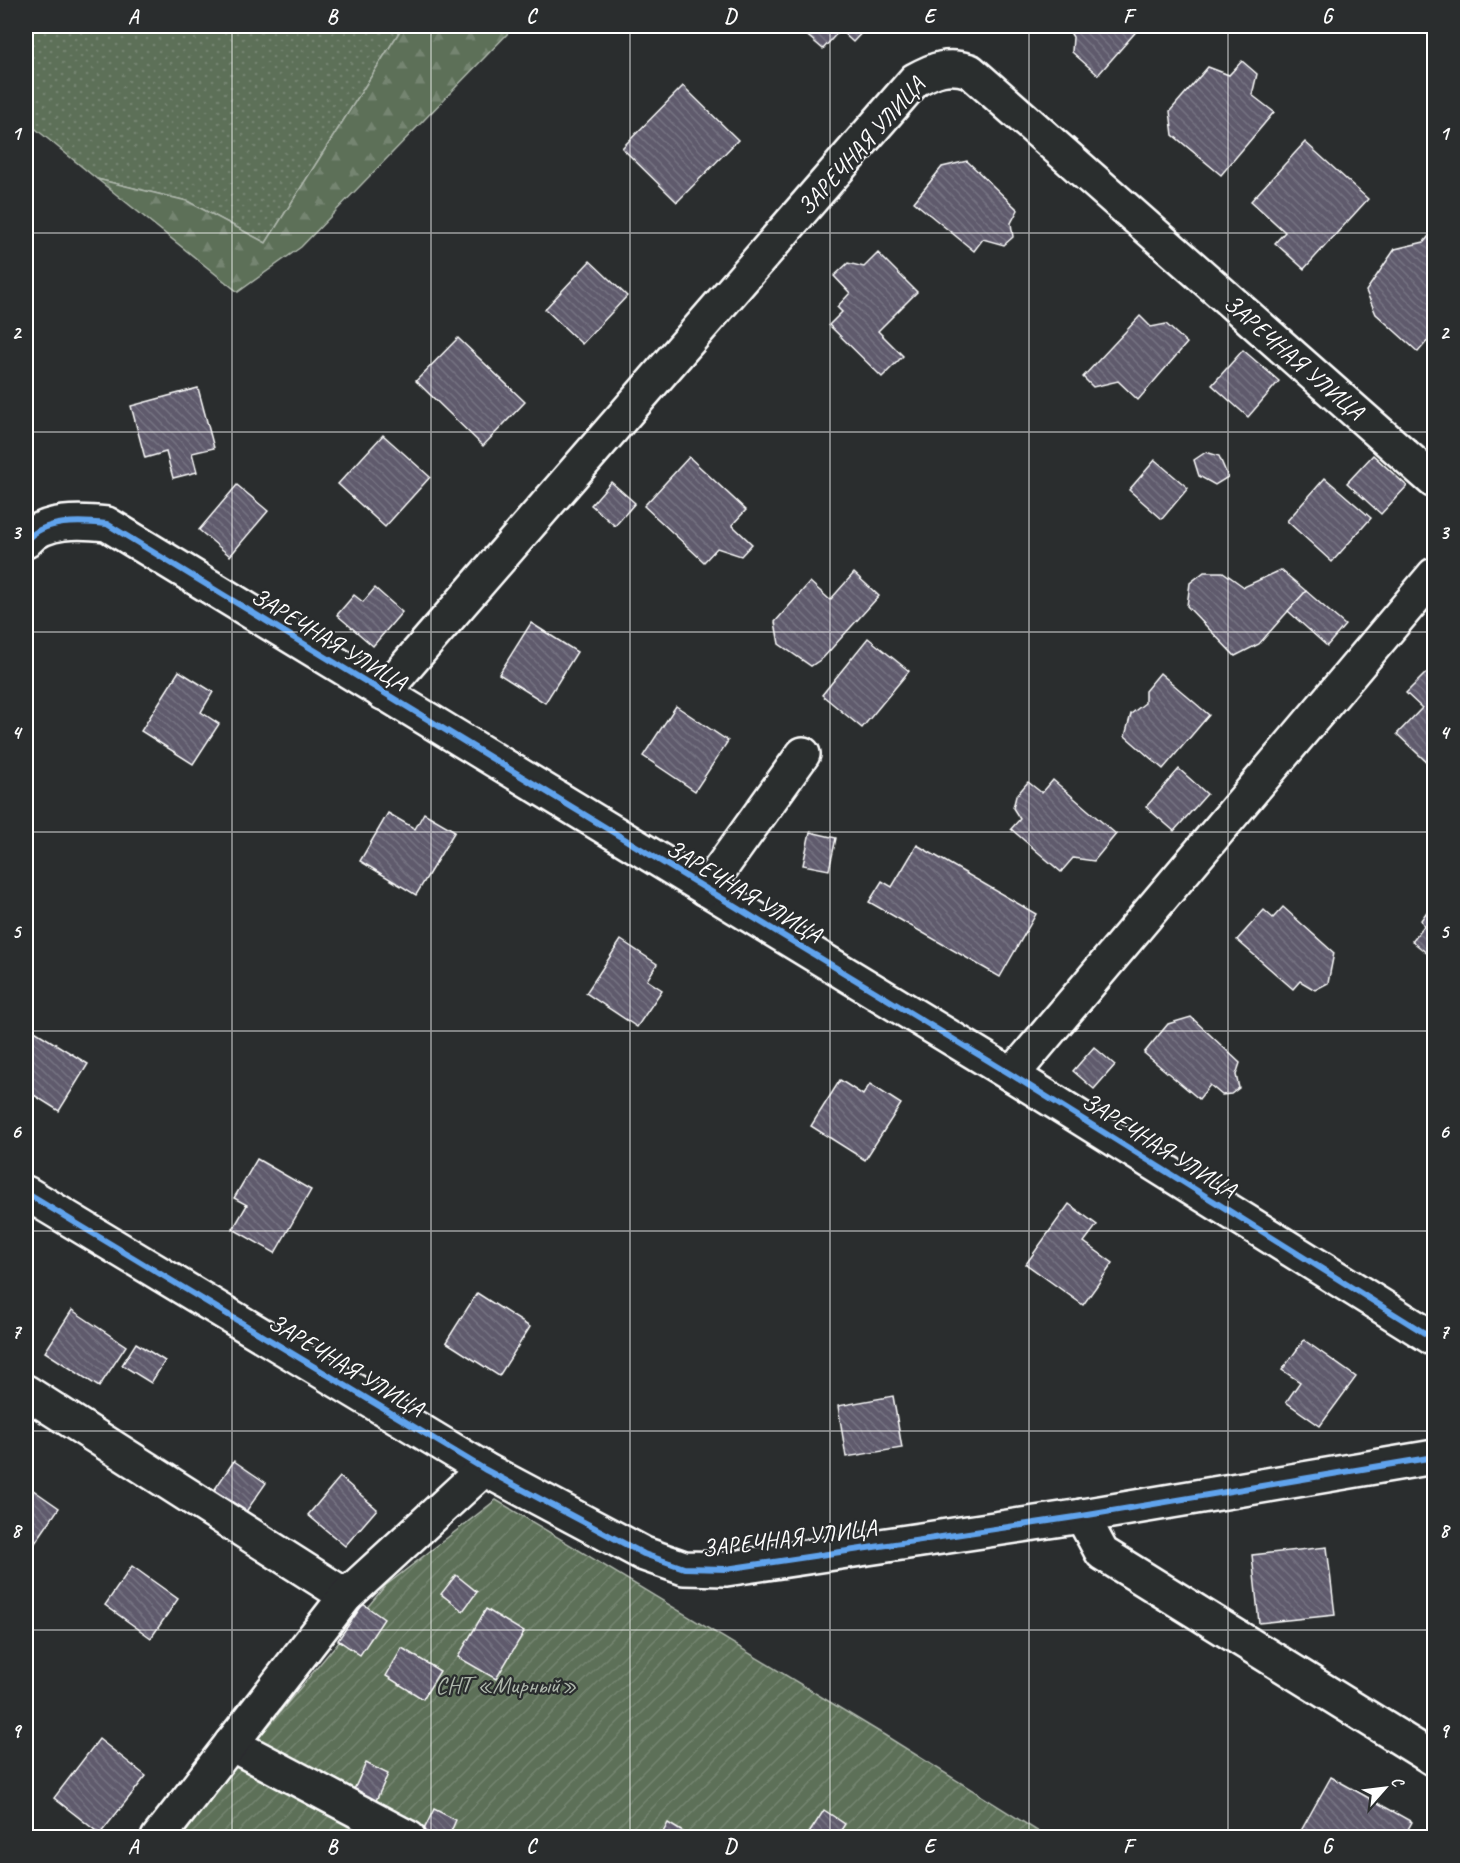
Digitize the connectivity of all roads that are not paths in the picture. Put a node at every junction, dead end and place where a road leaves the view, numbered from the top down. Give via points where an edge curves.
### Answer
1 (1434, 481) edge
2 (26, 542) edge
3 (1434, 575) edge
4 (383, 693) junction
5 (803, 754) dead end
6 (706, 889) junction
7 (1012, 1075) junction
8 (26, 1193) edge
9 (1434, 1339) edge
10 (26, 1392) edge
11 (1434, 1457) edge
12 (484, 1469) junction
13 (1082, 1516) junction
14 (346, 1596) junction
15 (231, 1744) junction
16 (1434, 1759) edge
17 (158, 1838) edge
18 (409, 1838) edge

1 - 4 street, ЗАРЕЧНАЯ УЛИЦА via 970,71 953,66 934,69 915,80
2 - 4 street, ЗАРЕЧНАЯ УЛИЦА via 31,535 64,523 106,524
3 - 7 street
4 - 6 street, ЗАРЕЧНАЯ УЛИЦА
5 - 6 street
6 - 7 street, ЗАРЕЧНАЯ УЛИЦА
7 - 9 street, ЗАРЕЧНАЯ УЛИЦА
8 - 12 street, ЗАРЕЧНАЯ УЛИЦА
10 - 14 street
11 - 13 street, ЗАРЕЧНАЯ УЛИЦА
12 - 13 street, ЗАРЕЧНАЯ УЛИЦА via 644,1554 684,1568 726,1569
12 - 14 street
13 - 16 street via 1102,1553
14 - 15 street
15 - 17 street
15 - 18 street

